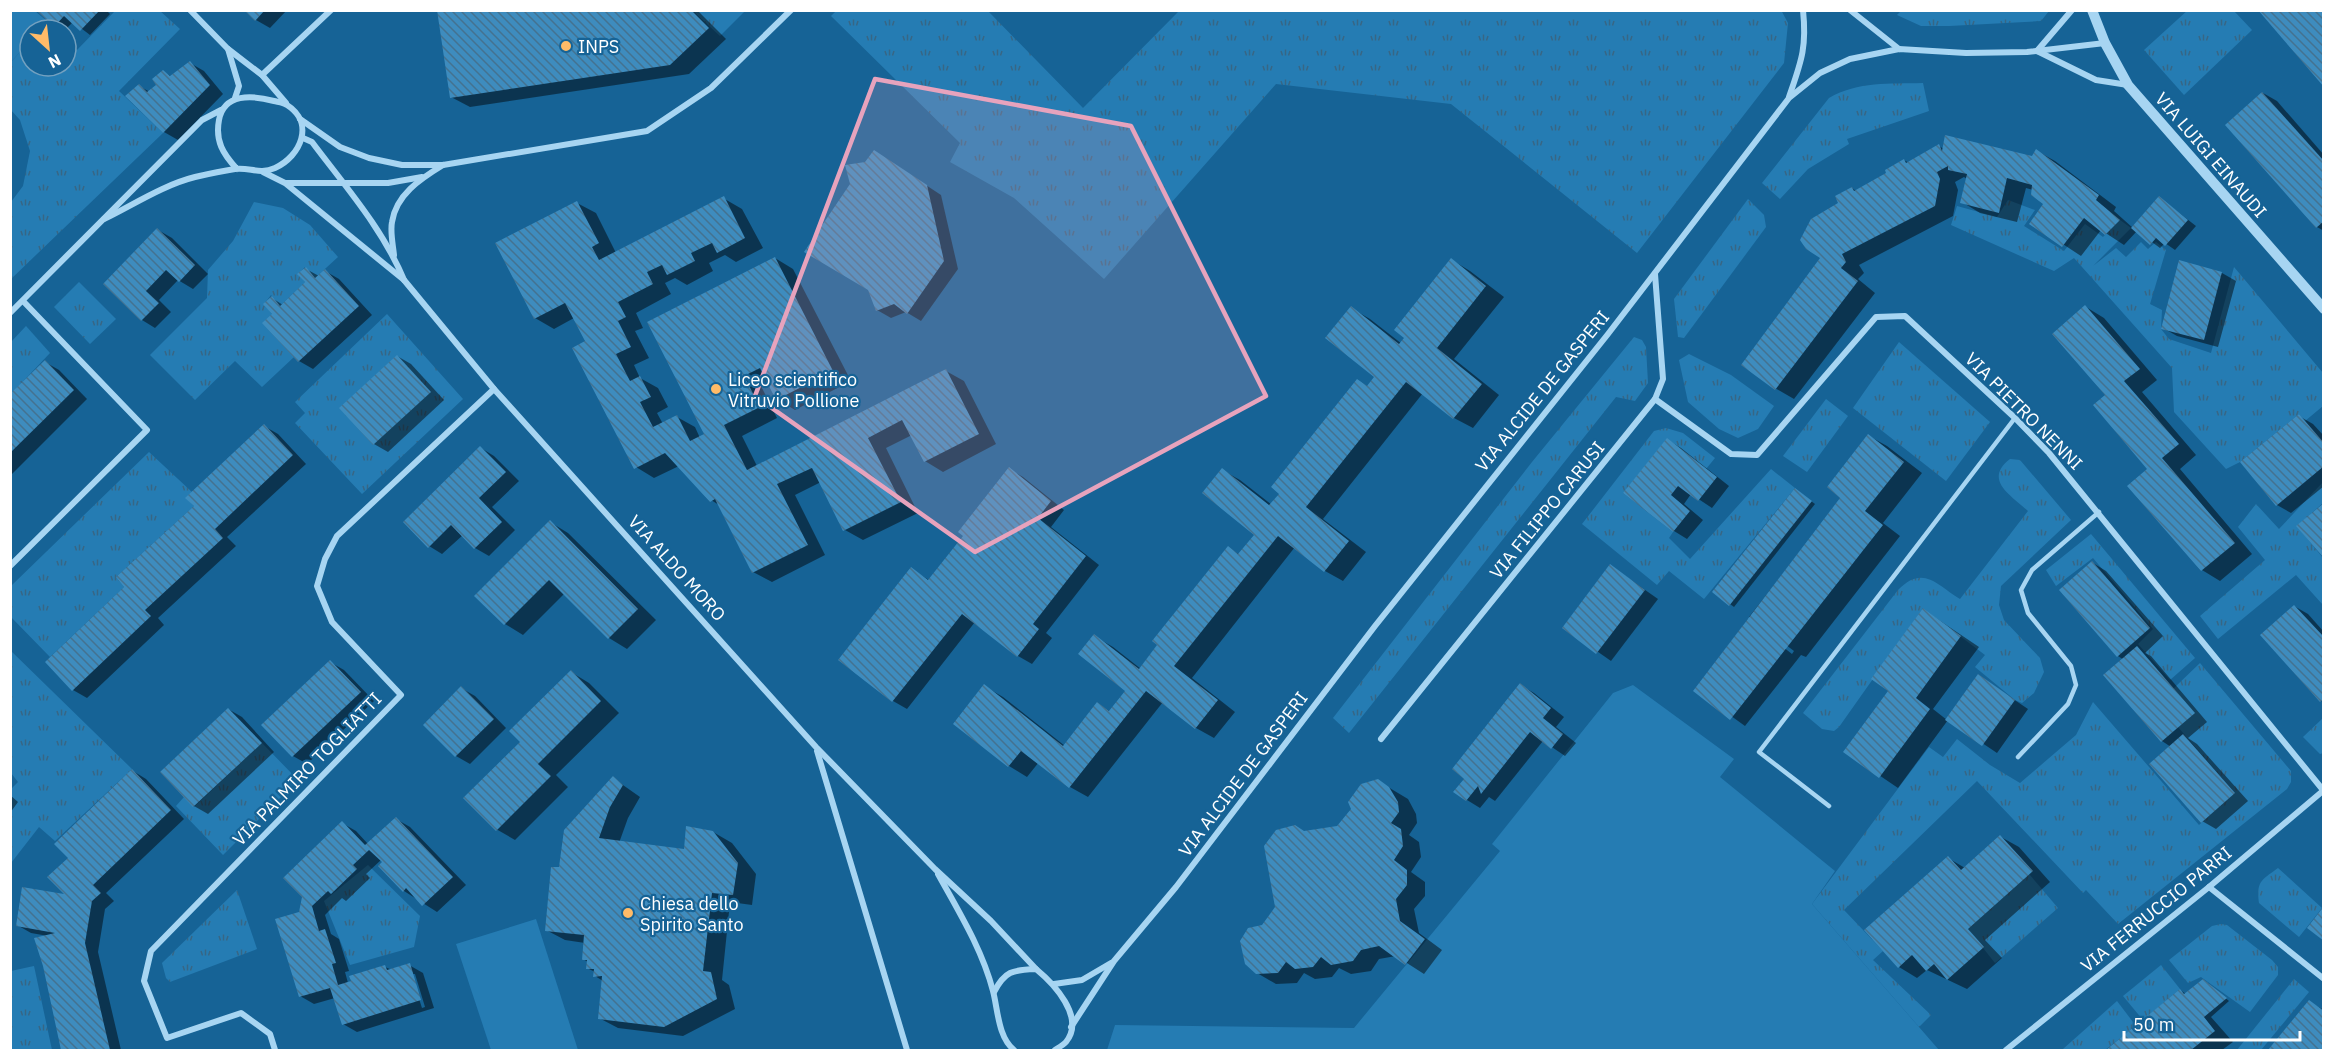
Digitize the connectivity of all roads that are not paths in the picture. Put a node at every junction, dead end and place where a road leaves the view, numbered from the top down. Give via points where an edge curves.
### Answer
1 (190, 10) edge
2 (331, 10) edge
3 (791, 10) edge
4 (1803, 10) edge
5 (1850, 10) edge
6 (2072, 10) edge
7 (2092, 10) edge
8 (2105, 43) junction
9 (228, 49) junction
10 (1899, 49) junction
11 (2036, 51) junction
12 (262, 75) junction
13 (2128, 85) junction
14 (235, 98) junction
15 (1789, 98) junction
16 (286, 104) junction
17 (221, 110) junction
18 (300, 119) junction
19 (303, 138) junction
20 (443, 165) junction
21 (237, 169) junction
22 (263, 172) junction
23 (422, 177) junction
24 (342, 182) junction
25 (285, 183) junction
26 (104, 219) junction
27 (394, 256) junction
28 (1655, 273) junction
29 (404, 280) junction
30 (23, 301) junction
31 (2324, 309) edge
32 (10, 313) edge
33 (494, 389) junction
34 (1656, 399) junction
35 (2015, 418) junction
36 (2098, 512) junction
37 (10, 566) edge
38 (1381, 739) dead end
39 (816, 747) junction
40 (2018, 757) dead end
41 (2323, 790) edge
42 (1829, 806) dead end
43 (935, 869) junction
44 (2209, 887) junction
45 (1114, 961) junction
46 (1035, 969) junction
47 (2324, 979) edge
48 (1054, 984) junction
49 (994, 992) junction
50 (1071, 1028) junction
51 (1067, 1041) junction
52 (1008, 1047) edge
53 (276, 1050) edge
54 (907, 1050) edge
55 (1014, 1050) edge
56 (1055, 1050) edge
57 (1066, 1050) edge
58 (2006, 1050) edge

1 - 9 street
2 - 12 street
3 - 20 street via 711,88 647,131
4 - 15 street via 1806,38
5 - 10 street
6 - 11 street
7 - 8 street, VIA LUIGI EINAUDI
8 - 11 street, VIA ALCIDE DE GASPERI
8 - 13 street, VIA LUIGI EINAUDI
9 - 12 street
9 - 14 street via 239,86
10 - 11 street, VIA ALCIDE DE GASPERI via 1966,53
10 - 15 street, VIA ALCIDE DE GASPERI via 1850,59 1820,74
11 - 13 street via 2096,80
12 - 16 street
13 - 31 street, VIA LUIGI EINAUDI
14 - 16 street via 256,97
14 - 17 street
15 - 28 street, VIA ALCIDE DE GASPERI
16 - 18 street
17 - 21 street via 218,142
17 - 26 street via 202,120
18 - 19 street
18 - 20 street via 340,147 369,158 402,165
19 - 22 street via 296,154
19 - 24 street via 312,142
20 - 23 street
21 - 22 street
21 - 26 street via 193,178
22 - 25 street
23 - 24 street via 388,183
23 - 27 street via 398,201 391,224
24 - 25 street
24 - 27 street
25 - 29 street
26 - 30 street
27 - 29 street
28 - 34 street, VIA FILIPPO CARUSI via 1663,379
28 - 45 street, VIA ALCIDE DE GASPERI
29 - 33 street, VIA ALDO MORO
30 - 32 street
30 - 37 street via 147,430
33 - 39 street, VIA ALDO MORO
33 - 53 street, VIA PALMIRO TOGLIATTI via 337,536 325,559 317,586 332,622 401,695 151,951 144,981 167,1038 241,1013 270,1034
34 - 35 street, VIA PIETRO NENNI via 1731,454 1757,455 1876,317 1905,316
34 - 38 street, VIA FILIPPO CARUSI
35 - 36 street, VIA PIETRO NENNI
35 - 42 lane via 1759,752
36 - 40 lane via 2032,570 2021,590 2028,613 2071,666 2076,685 2068,704
36 - 41 street, VIA PIETRO NENNI
39 - 43 street, VIA ALDO MORO
39 - 54 street
41 - 44 street, VIA FERRUCCIO PARRI
43 - 46 street, VIA ALDO MORO
43 - 49 street, VIA ALDO MORO via 974,937
44 - 47 street
44 - 58 street, VIA FERRUCCIO PARRI
45 - 48 street, VIA ALCIDE DE GASPERI via 1082,980
45 - 50 street, VIA ALCIDE DE GASPERI
46 - 48 street, VIA ALDO MORO
46 - 49 street via 1002,976
48 - 50 street via 1070,1012
49 - 52 street, VIA ALDO MORO
50 - 51 street, VIA ALCIDE DE GASPERI
51 - 56 street
51 - 57 street
52 - 55 street

